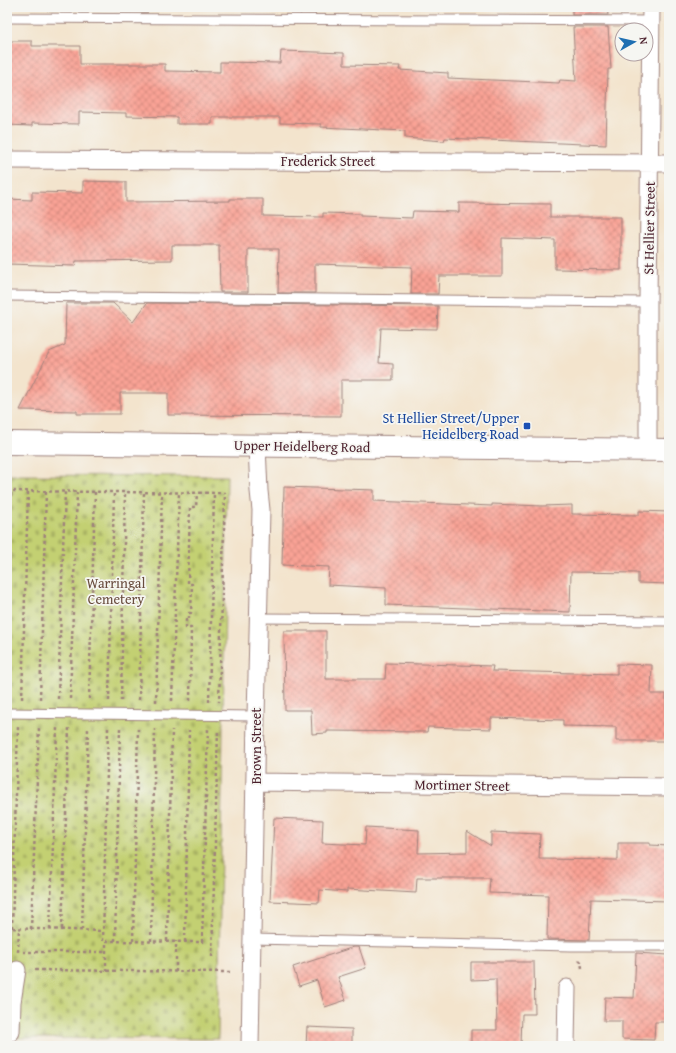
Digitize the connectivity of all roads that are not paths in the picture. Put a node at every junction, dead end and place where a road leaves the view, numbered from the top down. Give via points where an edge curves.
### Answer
1 (651, 14) edge
2 (7, 18) edge
3 (7, 160) edge
4 (650, 163) junction
5 (669, 163) edge
6 (7, 296) edge
7 (648, 302) junction
8 (7, 443) edge
9 (257, 446) junction
10 (658, 449) edge
11 (258, 618) junction
12 (669, 621) edge
13 (7, 713) edge
14 (256, 716) junction
15 (255, 782) junction
16 (669, 787) edge
17 (252, 939) junction
18 (669, 946) edge
19 (17, 970) road end
20 (567, 988) dead end
21 (9, 996) edge
22 (11, 1035) edge
23 (250, 1046) edge
24 (566, 1046) edge

1 - 2 lane
1 - 4 street, St Hellier Street
3 - 4 street, Frederick Street
4 - 5 street, Frederick Street
4 - 7 street, St Hellier Street
6 - 7 lane
7 - 10 street, St Hellier Street
8 - 9 main road, Upper Heidelberg Road
9 - 10 main road, Upper Heidelberg Road
9 - 11 street, Brown Street via 261,510
11 - 12 lane
11 - 14 street, Brown Street
13 - 14 lane
14 - 15 street, Brown Street
15 - 16 street, Mortimer Street
15 - 17 street, Brown Street
17 - 18 lane
17 - 23 street, Brown Street
19 - 21 street
20 - 24 street
21 - 22 street

